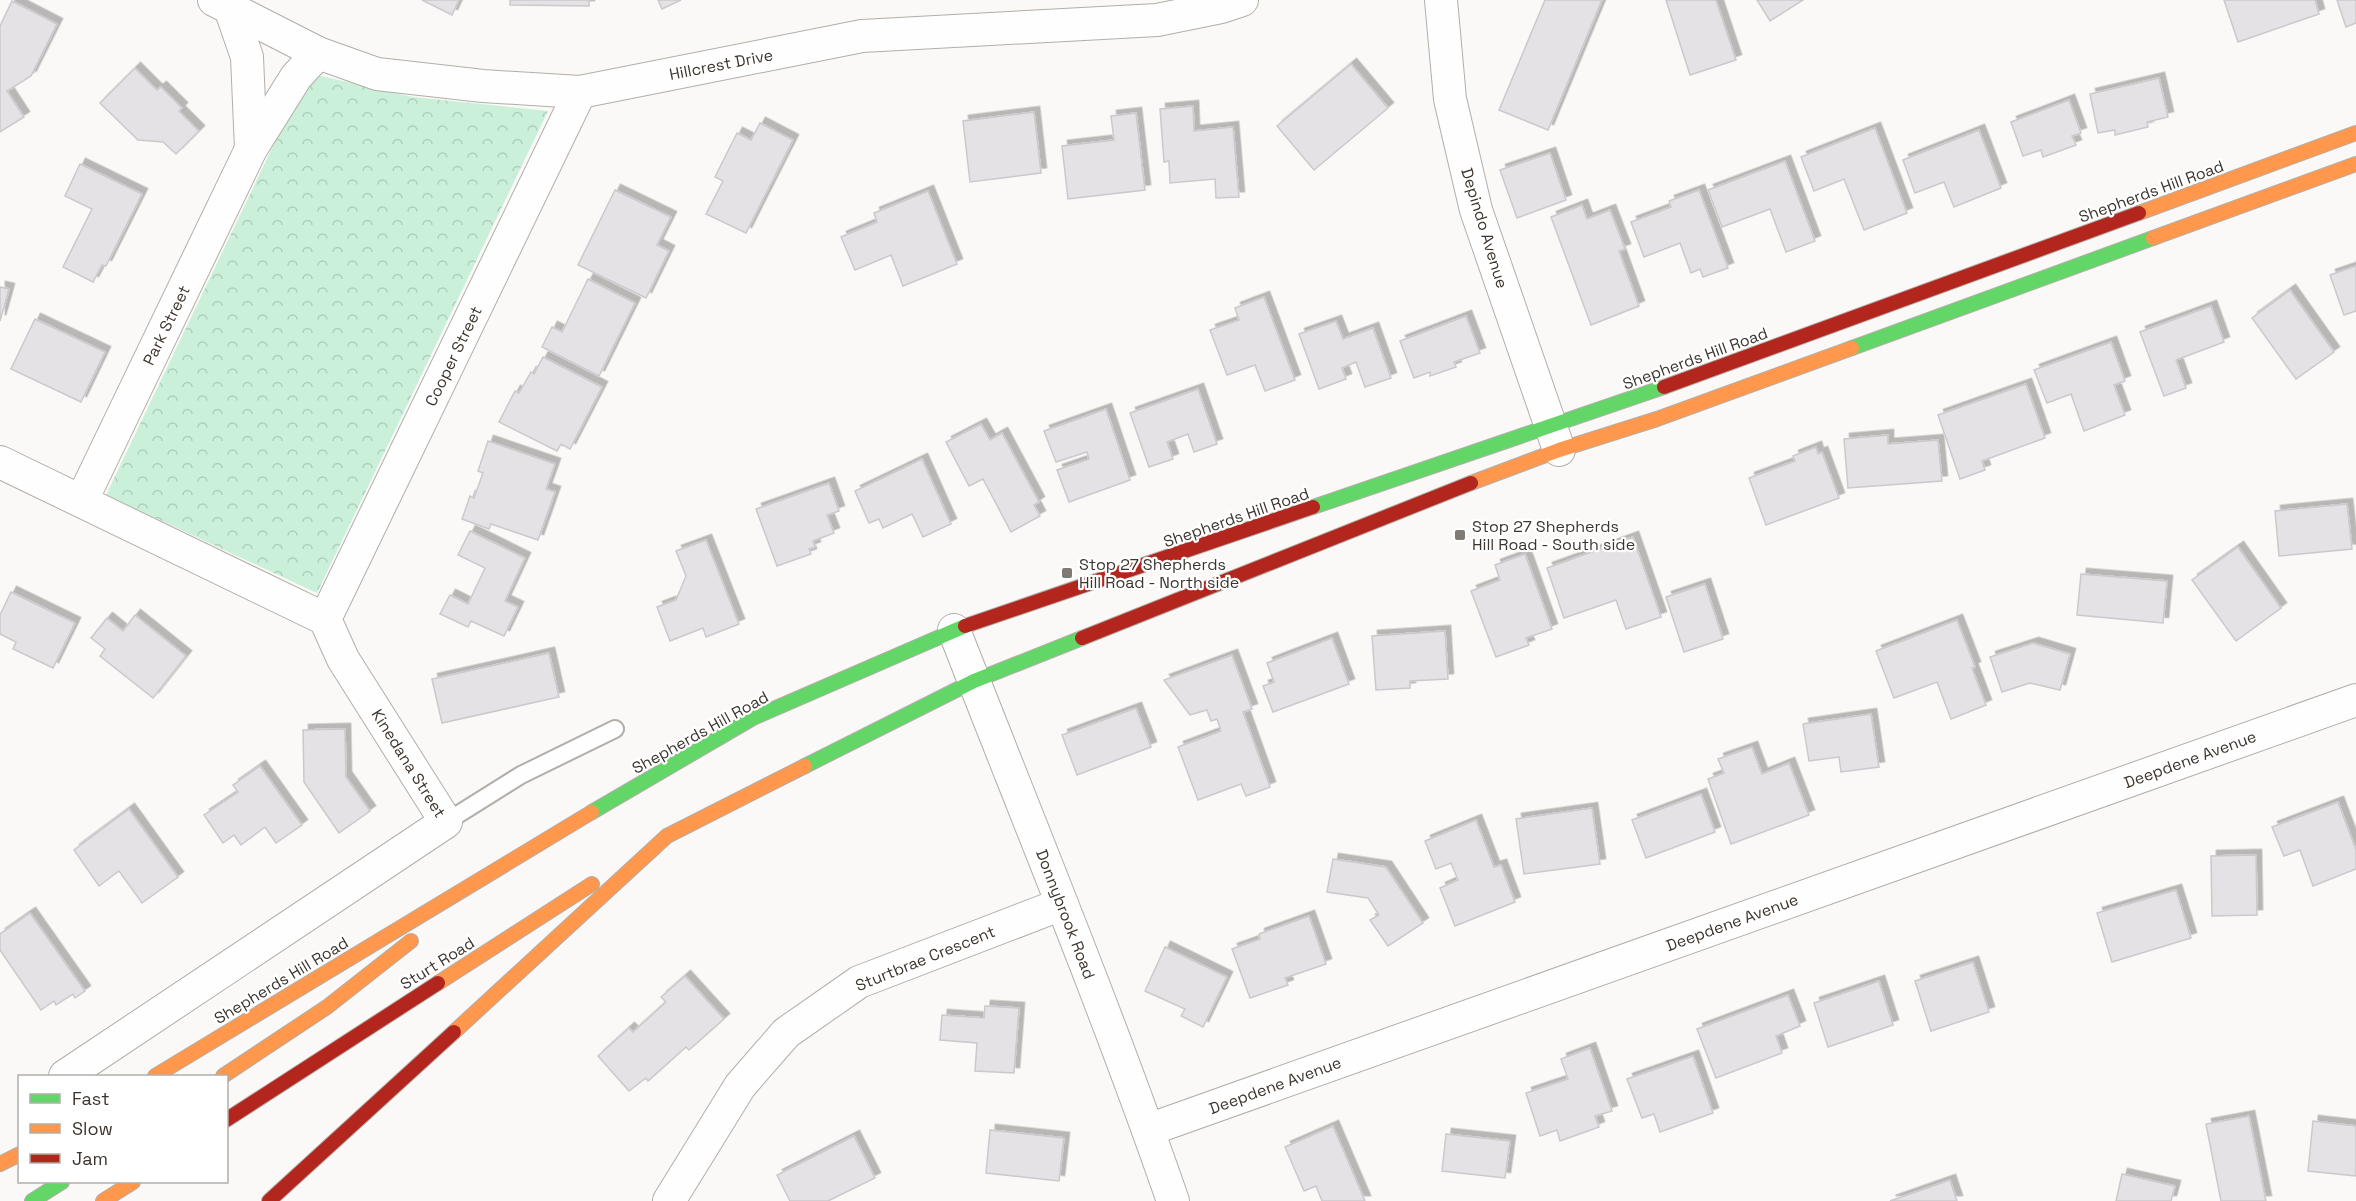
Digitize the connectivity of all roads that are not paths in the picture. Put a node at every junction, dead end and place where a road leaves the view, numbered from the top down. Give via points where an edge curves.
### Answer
1 (1242, 0) edge
2 (1441, 0) edge
3 (222, 4) edge
4 (318, 53) junction
5 (580, 93) junction
6 (2356, 133) edge
7 (251, 149) junction
8 (2356, 164) edge
9 (1555, 438) junction
10 (0, 462) edge
11 (82, 500) junction
12 (325, 619) junction
13 (954, 630) junction
14 (974, 681) junction
15 (2356, 700) edge
16 (2316, 714) junction
17 (2356, 721) edge
18 (615, 729) dead end
19 (446, 822) junction
20 (667, 836) junction
21 (531, 847) junction
22 (1062, 904) junction
23 (68, 1075) edge
24 (158, 1075) edge
25 (226, 1075) edge
26 (228, 1119) edge
27 (1148, 1130) junction
28 (18, 1155) edge
29 (0, 1164) edge
30 (60, 1183) edge
31 (131, 1183) edge
32 (32, 1201) edge
33 (103, 1201) edge
34 (269, 1201) edge
35 (669, 1201) edge
36 (1173, 1201) edge

1 - 5 street, Hillcrest Drive via 1157,20 862,36
2 - 9 street, Depindo Avenue via 1450,99 1476,210
3 - 4 street, Hillcrest Drive
3 - 7 street, Park Street via 247,57
4 - 5 street, Hillcrest Drive via 377,74
4 - 7 street, Park Street via 296,77
5 - 12 street, Cooper Street
6 - 9 main road, Shepherds Hill Road via 1928,291
7 - 11 street, Park Street
8 - 9 main road, Shepherds Hill Road via 1657,419
9 - 13 main road, Shepherds Hill Road via 1385,484
9 - 14 main road, Shepherds Hill Road via 1408,507
10 - 11 street
11 - 12 street
12 - 19 street, Kinedana Street via 343,659
13 - 14 street, Donnybrook Road
13 - 21 main road, Shepherds Hill Road via 753,718
14 - 20 main road, Shepherds Hill Road
14 - 22 street, Donnybrook Road
15 - 16 street, Deepdene Avenue
16 - 17 street, Deepdene Avenue
16 - 27 street, Deepdene Avenue
18 - 19 lane via 521,775
19 - 23 street, Kinedana Street
20 - 26 main road, Sturt Road
20 - 34 main road, Shepherds Hill Road
21 - 24 main road, Shepherds Hill Road
21 - 25 main road, Sturt Road via 327,1007
22 - 27 street, Donnybrook Road
22 - 35 street, Sturtbrae Crescent via 859,982 786,1033 740,1086
27 - 36 street, Donnybrook Road
28 - 29 main road
30 - 32 main road
31 - 33 main road

